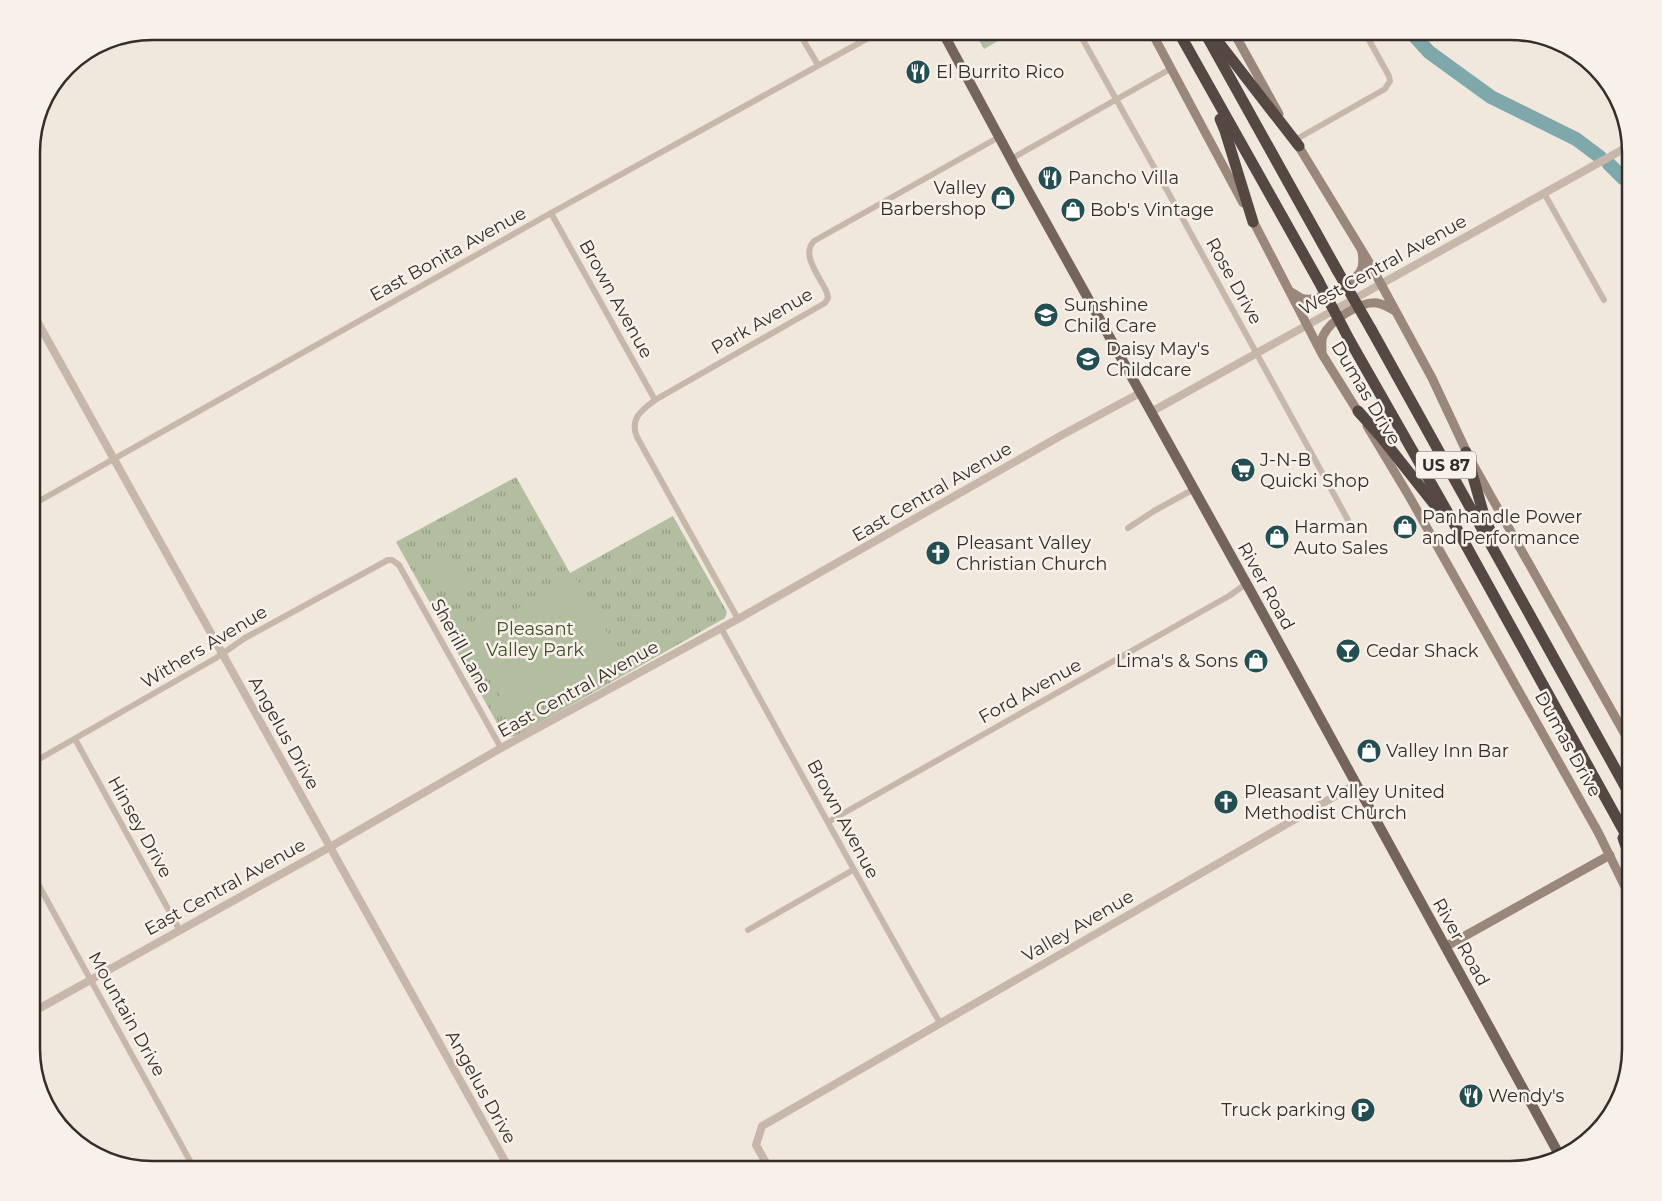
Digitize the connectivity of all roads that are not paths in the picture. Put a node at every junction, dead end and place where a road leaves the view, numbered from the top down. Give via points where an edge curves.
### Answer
1 (803, 40) edge
2 (864, 40) edge
3 (947, 40) edge
4 (1083, 40) edge
5 (1156, 40) edge
6 (1183, 40) edge
7 (1209, 40) edge
8 (1217, 40) edge
9 (1237, 40) edge
10 (1369, 40) edge
11 (1189, 52) junction
12 (818, 65) junction
13 (1172, 68) junction
14 (1116, 100) junction
15 (999, 137) junction
16 (1297, 143) junction
17 (1622, 150) edge
18 (1010, 159) junction
19 (1544, 193) junction
20 (551, 213) junction
21 (1253, 222) junction
22 (1362, 251) junction
23 (1381, 283) junction
24 (1289, 290) junction
25 (1604, 300) dead end
26 (1395, 311) junction
27 (1307, 324) junction
28 (40, 326) edge
29 (1256, 353) junction
30 (1322, 354) junction
31 (1140, 394) junction
32 (655, 400) junction
33 (1358, 411) junction
34 (1151, 412) junction
35 (1466, 452) junction
36 (114, 459) junction
37 (1194, 489) junction
38 (40, 501) edge
39 (1348, 520) dead end
40 (1128, 528) dead end
41 (1468, 549) junction
42 (392, 560) joint
43 (1246, 584) junction
44 (1521, 600) junction
45 (738, 619) junction
46 (721, 628) junction
47 (222, 654) junction
48 (1622, 729) edge
49 (74, 739) junction
50 (501, 748) junction
51 (40, 758) edge
52 (1622, 780) edge
53 (1356, 784) junction
54 (1617, 820) junction
55 (828, 822) junction
56 (1622, 829) edge
57 (1622, 835) edge
58 (330, 847) junction
59 (1610, 855) junction
60 (853, 870) junction
61 (1622, 880) edge
62 (40, 887) edge
63 (179, 929) junction
64 (748, 930) dead end
65 (1445, 947) junction
66 (91, 980) junction
67 (40, 1009) edge
68 (940, 1023) junction
69 (1557, 1150) edge
70 (190, 1161) edge
71 (505, 1161) edge
72 (765, 1161) edge

1 - 12 street
2 - 12 street, East Bonita Avenue
3 - 15 main road, River Road
4 - 14 street, Rose Drive
5 - 13 main road, Dumas Drive
6 - 11 highway, US 87
7 - 44 highway, US 87, bridge
8 - 16 highway
9 - 16 main road
10 - 16 street via 1389,76 1388,85
11 - 21 highway via 1225,131
11 - 41 highway, US 87, bridge
12 - 20 street, East Bonita Avenue
13 - 14 street
13 - 21 main road, Dumas Drive
14 - 18 street
14 - 29 street, Rose Drive
15 - 18 main road, River Road
15 - 32 street, Park Avenue via 814,241 809,254 827,293 825,304
16 - 22 main road
17 - 19 street, West Central Avenue
18 - 31 main road, River Road
19 - 23 street, West Central Avenue
19 - 25 street
20 - 32 street, Brown Avenue
20 - 36 street, East Bonita Avenue
21 - 24 main road, Dumas Drive
22 - 23 main road
22 - 24 main road via 1361,271 1331,292 1316,299 1303,299
23 - 26 main road
23 - 27 street, West Central Avenue
24 - 27 main road, Dumas Drive
26 - 30 main road via 1379,303 1365,303 1347,313 1322,337
26 - 35 main road via 1432,378
27 - 29 street, West Central Avenue
27 - 30 main road, Dumas Drive
28 - 36 street, Angelus Drive
29 - 34 street, West Central Avenue
29 - 39 street, Rose Drive
30 - 33 main road, Dumas Drive
31 - 34 main road, River Road
31 - 45 street, East Central Avenue
32 - 45 street, Park Avenue via 634,423 636,435
33 - 41 highway
33 - 59 main road, Dumas Drive
34 - 37 main road, River Road
35 - 44 highway via 1485,519
35 - 48 main road
36 - 38 street, East Bonita Avenue
36 - 47 street, Angelus Drive
37 - 40 street
37 - 43 main road, River Road
41 - 54 highway, US 87
42 - 47 street, Withers Avenue via 384,561
42 - 50 street, Sherill Lane
43 - 53 main road, River Road
43 - 55 street, Ford Avenue
44 - 52 highway, US 87
45 - 46 street, East Central Avenue
46 - 50 street, East Central Avenue
46 - 55 street, Brown Avenue
47 - 49 street, Withers Avenue
47 - 58 street, Angelus Drive
49 - 51 street, Withers Avenue
49 - 63 street, Hinsey Drive
50 - 58 street, East Central Avenue
53 - 65 main road, River Road
53 - 68 street, Valley Avenue
54 - 56 highway, US 87
54 - 57 highway
55 - 60 street, Brown Avenue
58 - 63 street, East Central Avenue
58 - 71 street, Angelus Drive
59 - 61 main road, Dumas Drive
59 - 65 main road
60 - 64 street
60 - 68 street, Brown Avenue
62 - 66 street, Mountain Drive
63 - 66 street, East Central Avenue
65 - 69 main road, River Road
66 - 67 street, East Central Avenue
66 - 70 street, Mountain Drive
68 - 72 street, Valley Avenue via 762,1126 756,1145

